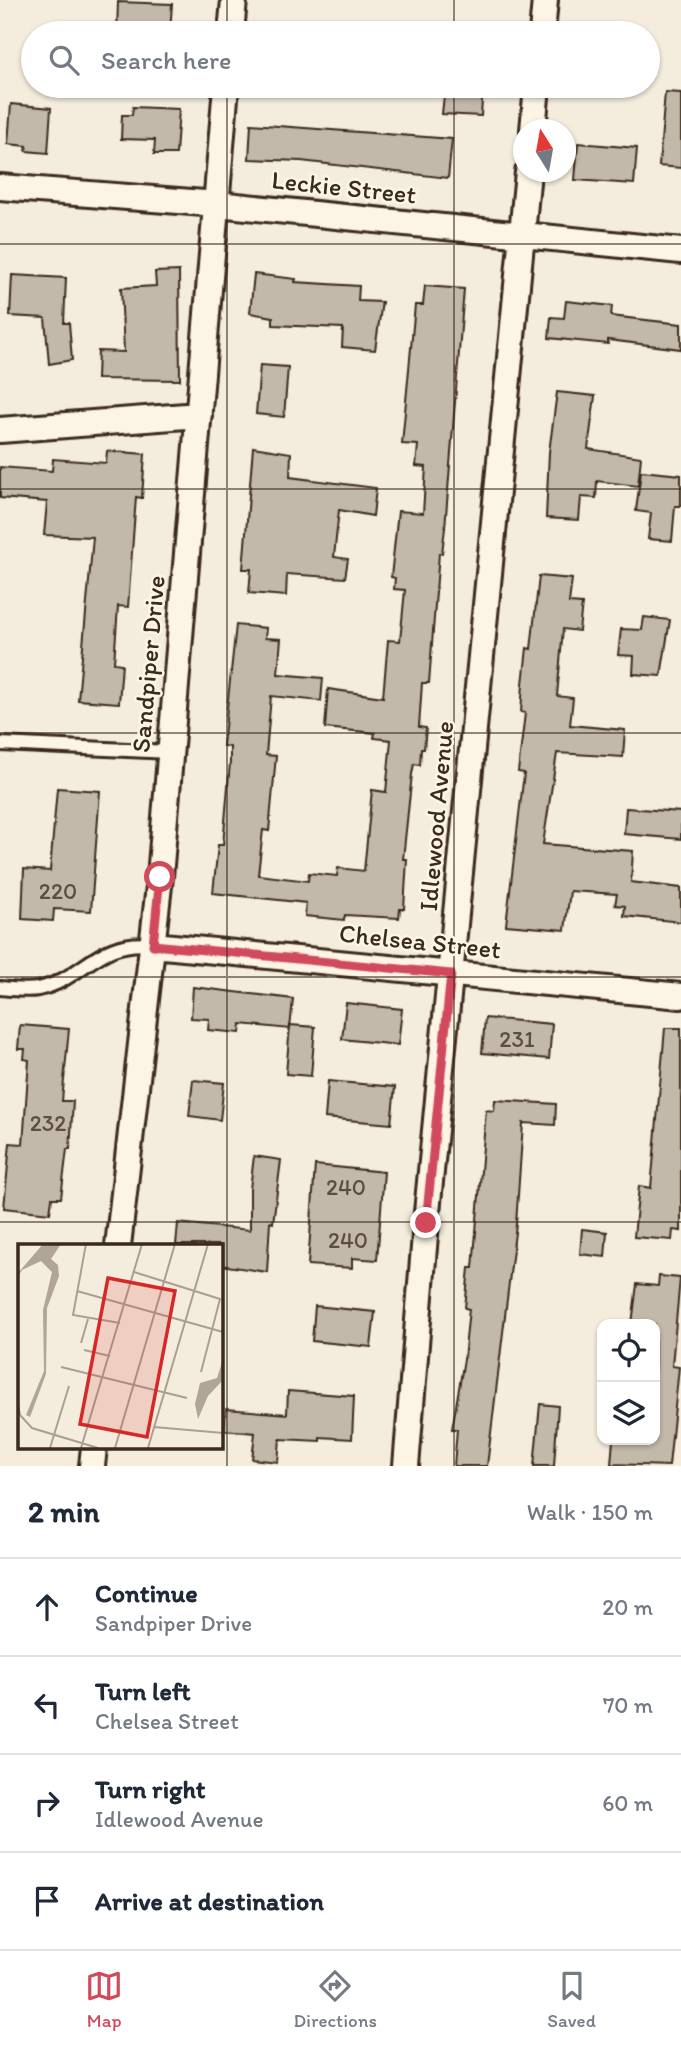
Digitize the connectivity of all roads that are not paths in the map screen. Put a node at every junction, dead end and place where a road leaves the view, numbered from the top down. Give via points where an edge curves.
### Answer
1 (234, 0) edge
2 (545, 0) edge
3 (232, 21) edge
4 (543, 21) edge
5 (225, 98) edge
6 (536, 98) edge
7 (534, 119) edge
8 (527, 182) edge
9 (0, 187) edge
10 (217, 204) junction
11 (522, 236) junction
12 (681, 251) edge
13 (199, 415) junction
14 (0, 430) edge
15 (0, 744) edge
16 (170, 752) junction
17 (153, 945) junction
18 (451, 974) junction
19 (0, 988) edge
20 (681, 996) edge
21 (118, 1244) edge
22 (94, 1448) edge
23 (92, 1466) edge
24 (406, 1466) edge

1 - 3 street
2 - 4 street
5 - 10 street, Sandpiper Drive
6 - 7 street
8 - 11 street, Idlewood Avenue
9 - 10 street, Leckie Street
10 - 11 street, Leckie Street
10 - 13 street, Sandpiper Drive
11 - 12 street, Leckie Street
11 - 18 street, Idlewood Avenue
13 - 14 street
13 - 16 street, Sandpiper Drive
15 - 16 lane
16 - 17 street, Sandpiper Drive
17 - 18 street, Chelsea Street
17 - 19 lane via 121,946 99,954 61,981 38,989
17 - 21 street, Sandpiper Drive
18 - 20 street, Chelsea Street
18 - 24 street, Idlewood Avenue
22 - 23 street

